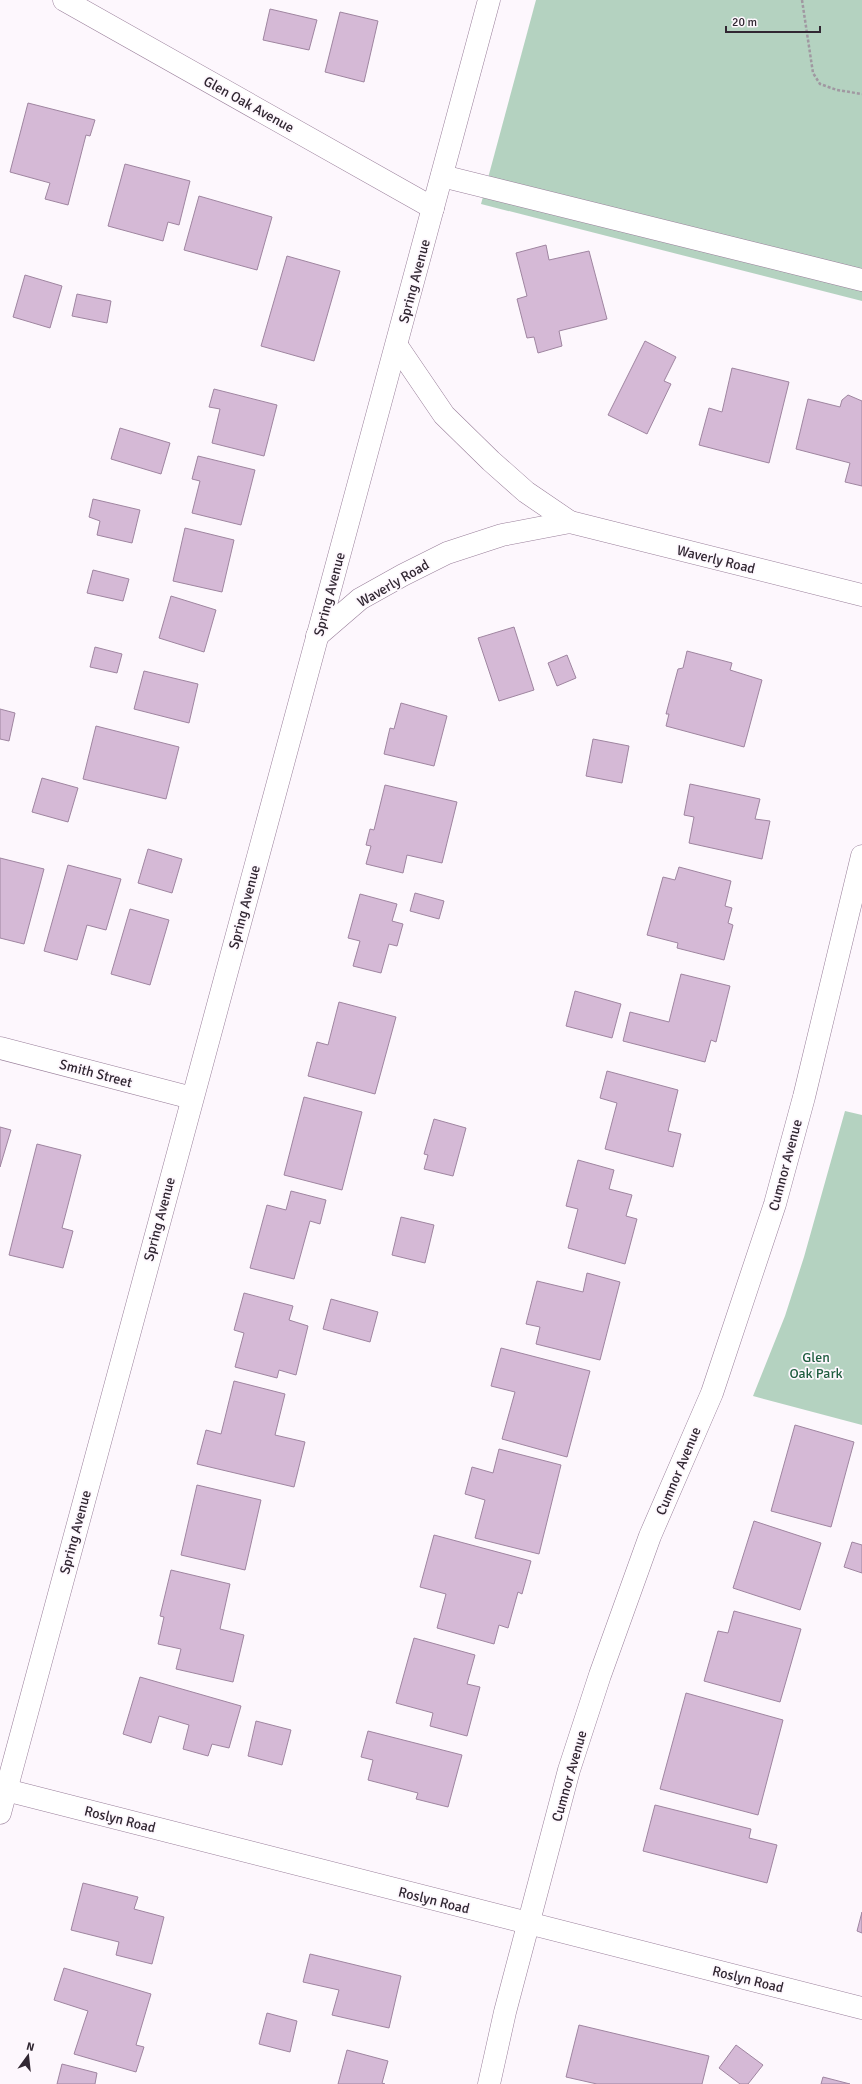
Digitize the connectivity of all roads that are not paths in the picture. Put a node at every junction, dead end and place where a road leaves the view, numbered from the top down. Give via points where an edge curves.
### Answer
1 (64, 0) edge
2 (489, 0) edge
3 (442, 176) junction
4 (433, 208) junction
5 (862, 280) edge
6 (397, 346) junction
7 (570, 522) junction
8 (862, 595) edge
9 (318, 636) junction
10 (862, 856) edge
11 (0, 1048) edge
12 (192, 1098) junction
13 (6, 1790) junction
14 (0, 1813) edge
15 (528, 1924) junction
16 (862, 2008) edge
17 (489, 2084) edge

1 - 4 street, Glen Oak Avenue
2 - 3 street, Spring Avenue
3 - 4 street, Spring Avenue
3 - 5 street
4 - 6 street, Spring Avenue
6 - 7 street, Waverly Road via 444,414 526,492
6 - 9 street, Spring Avenue
7 - 8 street, Waverly Road
7 - 9 street, Waverly Road via 502,535 447,553 360,599
9 - 12 street, Spring Avenue
10 - 15 street, Cumnor Avenue via 804,1097 775,1204 712,1393 650,1536 600,1675 569,1770
11 - 12 street, Smith Street
12 - 13 street, Spring Avenue
13 - 14 street, Spring Avenue
13 - 15 street, Roslyn Road
15 - 16 street, Roslyn Road
15 - 17 street, Cumnor Avenue via 504,2012

